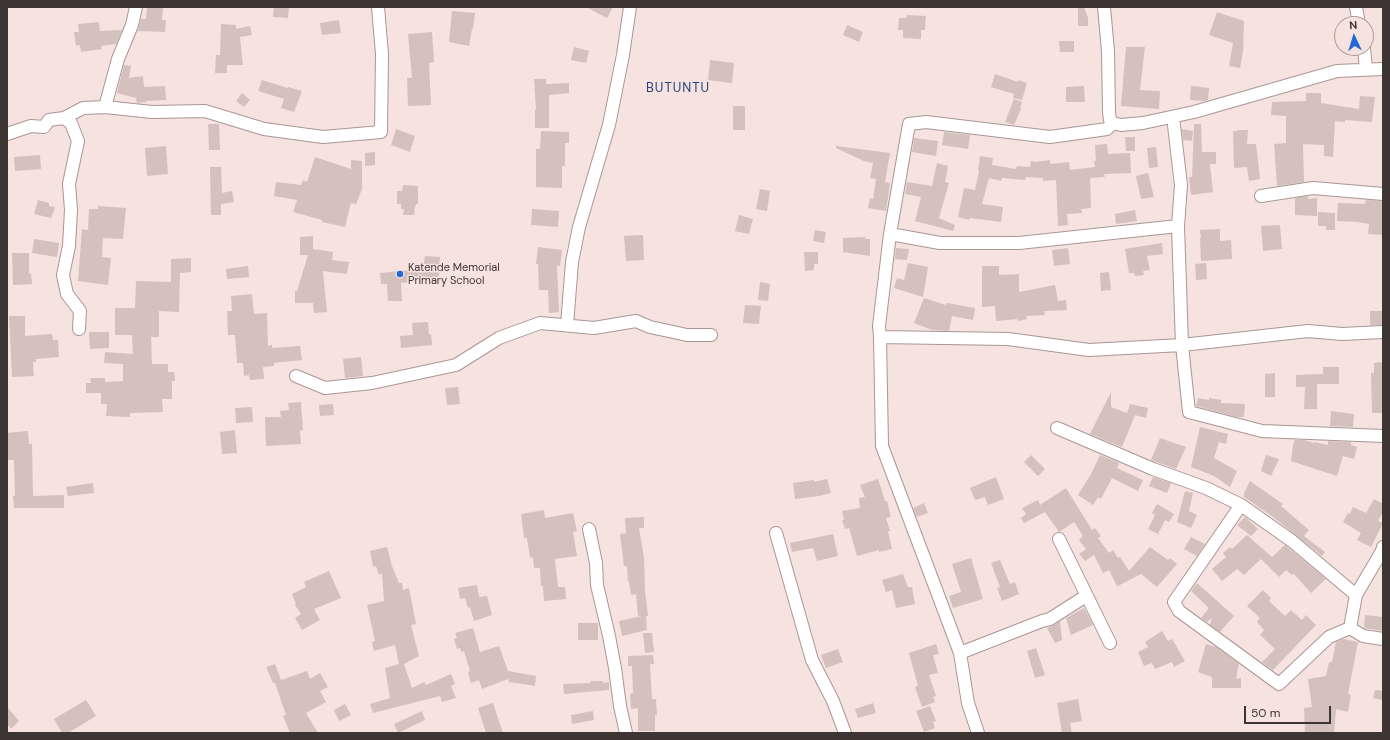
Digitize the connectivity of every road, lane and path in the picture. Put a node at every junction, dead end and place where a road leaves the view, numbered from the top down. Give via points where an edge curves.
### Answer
1 (136, 7) edge
2 (378, 7) edge
3 (630, 7) edge
4 (1104, 7) edge
5 (1365, 56) edge
6 (1366, 69) junction
7 (1383, 69) edge
8 (105, 108) junction
9 (1173, 116) junction
10 (64, 118) junction
11 (1113, 123) junction
12 (7, 134) edge
13 (1383, 194) edge
14 (1261, 196) dead end
15 (1178, 226) junction
16 (890, 234) junction
17 (567, 325) junction
18 (79, 329) dead end
19 (1383, 332) edge
20 (711, 335) dead end
21 (880, 338) junction
22 (1182, 345) junction
23 (296, 376) dead end
24 (1057, 428) dead end
25 (1383, 436) edge
26 (1241, 505) junction
27 (589, 529) dead end
28 (776, 534) dead end
29 (1059, 539) dead end
30 (1383, 547) edge
31 (1356, 595) junction
32 (1086, 596) junction
33 (1350, 628) junction
34 (1383, 639) edge
35 (1110, 643) dead end
36 (960, 653) junction
37 (626, 733) edge
38 (845, 733) edge
39 (978, 733) edge

1 - 8 street
2 - 8 street via 382,54 381,132 323,137 264,130 206,111 152,112
3 - 17 street via 609,125 579,227 572,262
4 - 11 street via 1109,112
5 - 6 street
6 - 7 street
6 - 9 street via 1337,71
8 - 10 street via 83,108
9 - 11 street via 1121,125
9 - 15 street via 1181,185
10 - 12 street via 49,120 44,127 31,126
10 - 18 street via 71,123 78,142 69,184 69,246 63,275 67,294 80,311
11 - 16 street via 1107,129 1050,137 926,122 909,124
13 - 14 street via 1313,188
15 - 16 street via 1019,243 940,243
15 - 22 street
16 - 21 street via 878,326
17 - 20 street via 594,328 636,322 650,328 687,335
17 - 23 street via 540,323 499,338 456,365 372,383 325,388
19 - 22 street via 1342,334 1308,331
21 - 22 street via 1008,339 1089,350
21 - 36 street via 882,446
22 - 25 street via 1189,412 1262,431
24 - 26 street via 1153,469 1206,488
26 - 31 street via 1292,541
26 - 33 street via 1174,602 1179,611 1279,684 1329,637
27 - 37 street via 596,563 597,585
28 - 38 street via 812,660 833,701
29 - 32 street
30 - 31 street
31 - 33 street
32 - 35 street
32 - 36 street via 1050,619
33 - 34 street via 1363,636
36 - 39 street via 968,703

